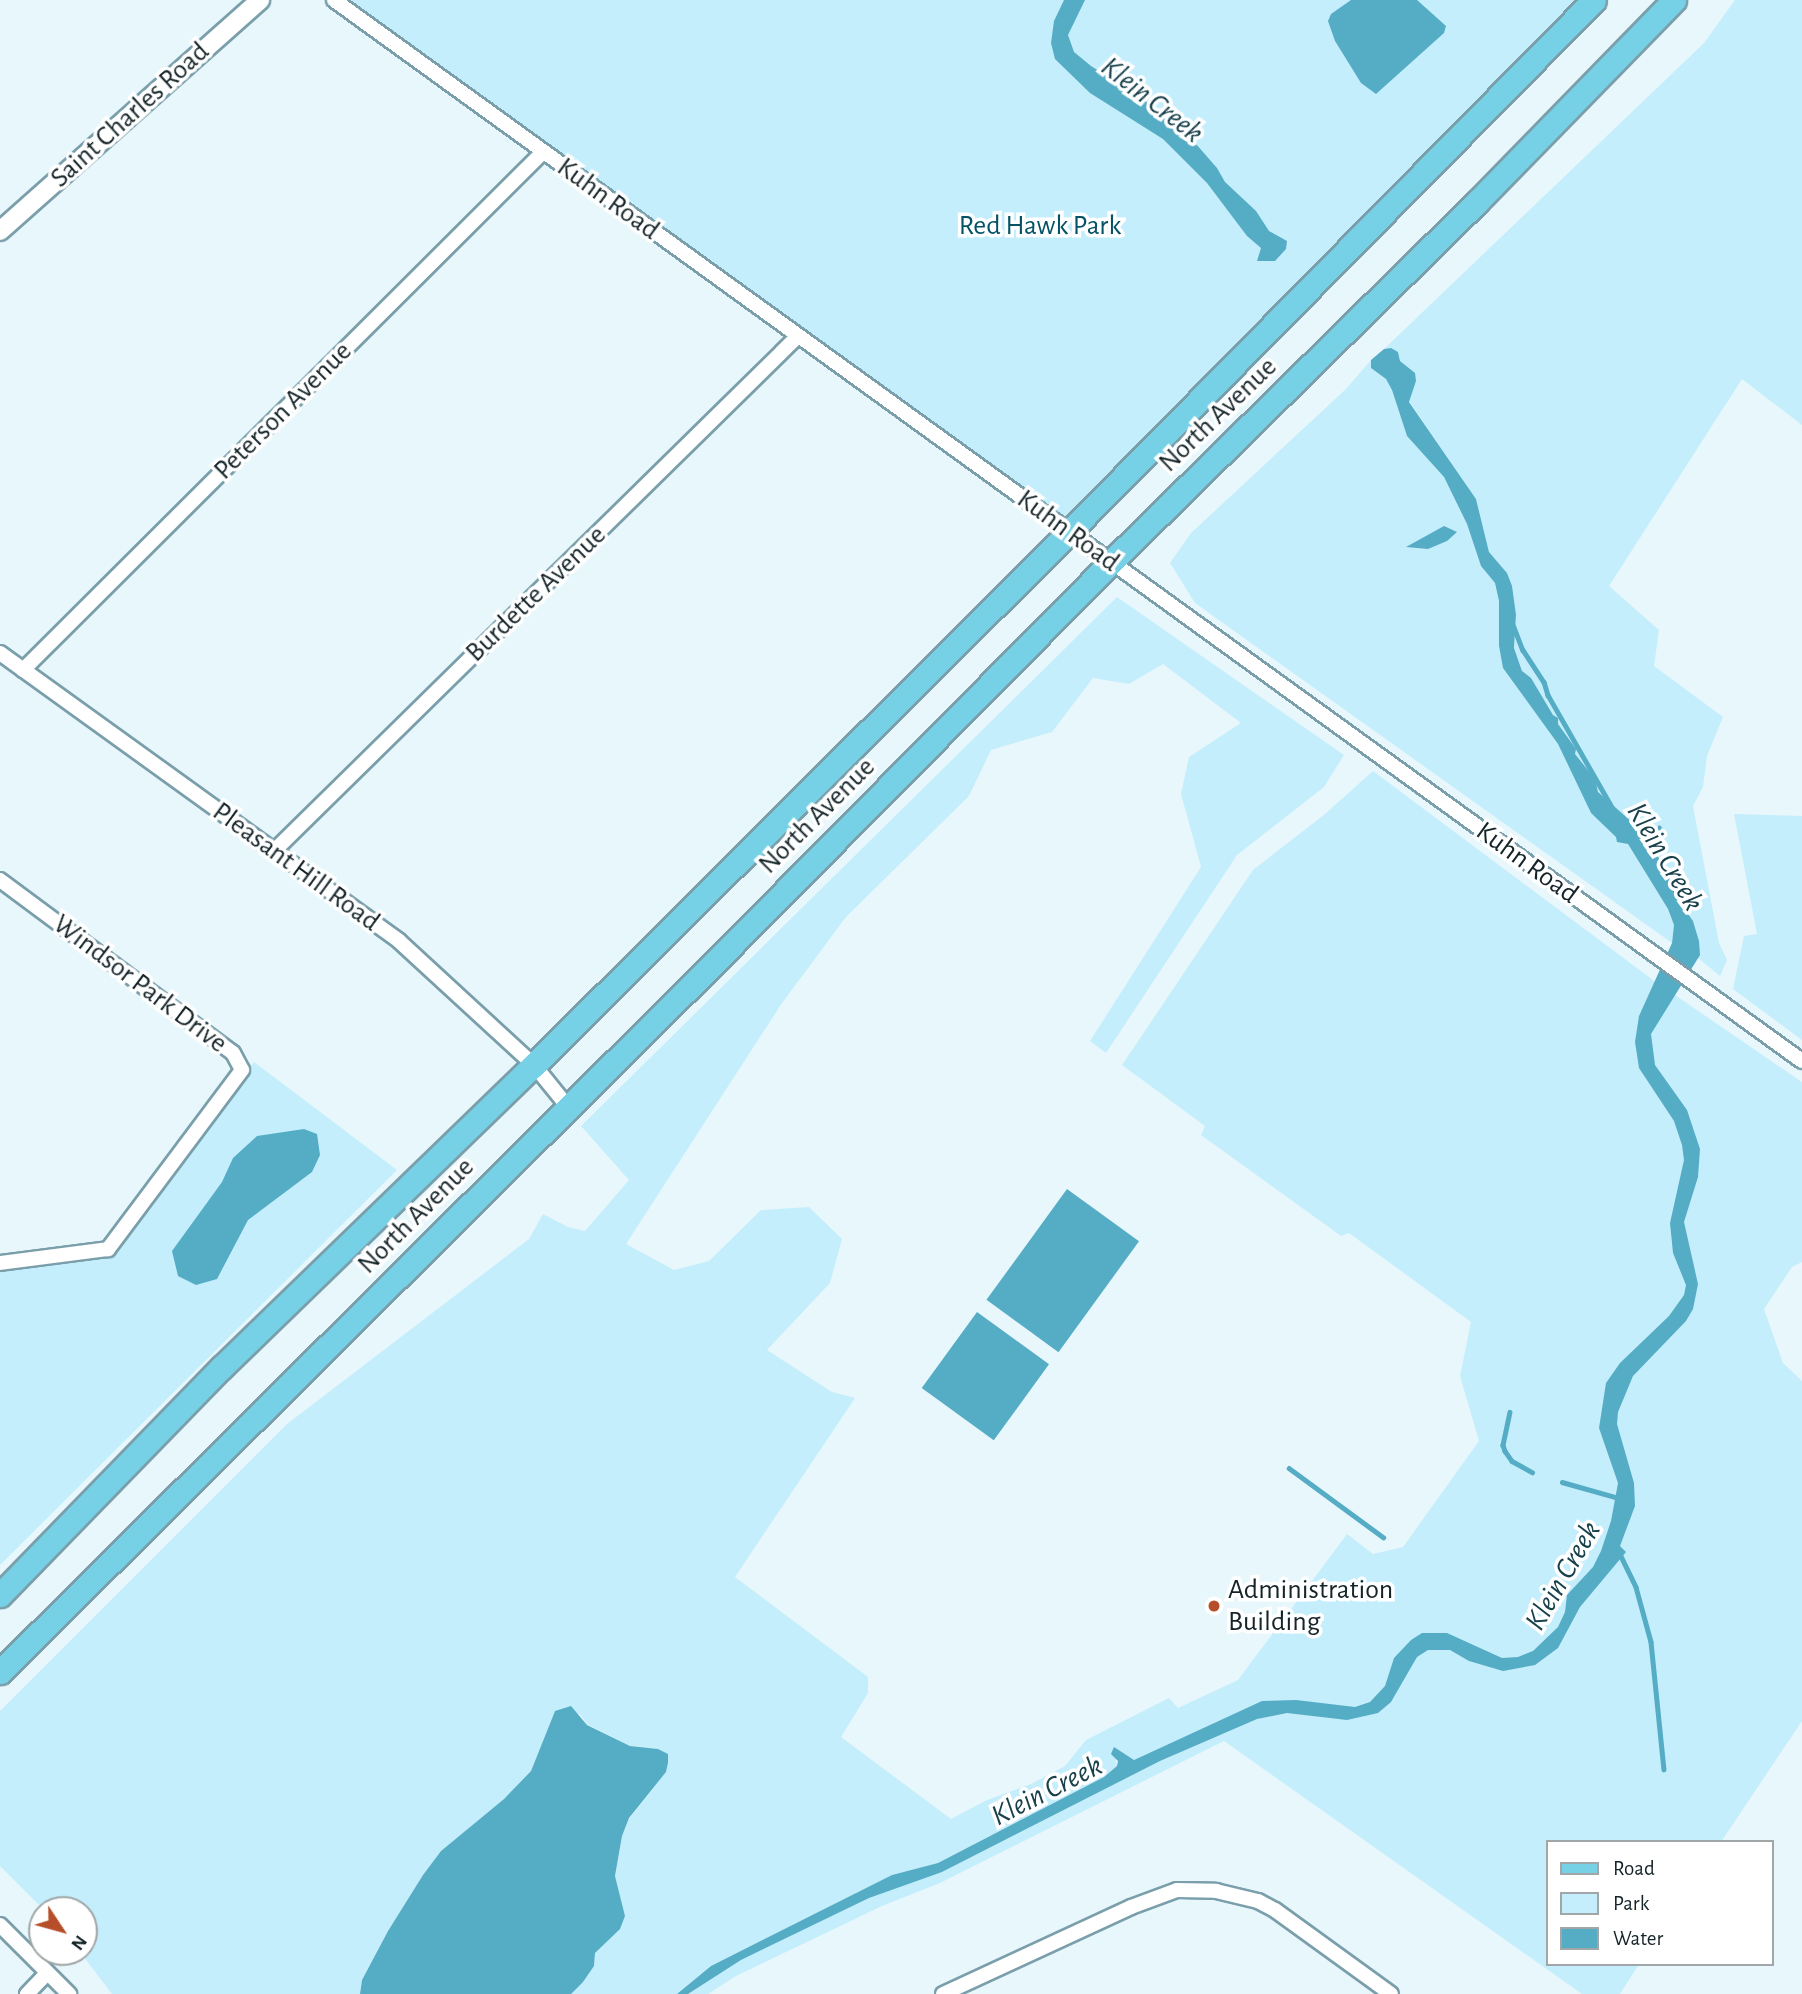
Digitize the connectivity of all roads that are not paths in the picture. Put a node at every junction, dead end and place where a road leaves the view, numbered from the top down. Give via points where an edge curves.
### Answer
1 (260, 0) edge
2 (334, 0) edge
3 (1594, 0) edge
4 (1674, 0) edge
5 (543, 152) junction
6 (0, 231) edge
7 (799, 336) junction
8 (1069, 532) junction
9 (1111, 562) junction
10 (0, 653) edge
11 (23, 670) junction
12 (274, 851) junction
13 (0, 880) edge
14 (1802, 1061) edge
15 (534, 1065) junction
16 (568, 1107) junction
17 (0, 1263) edge
18 (0, 1595) edge
19 (0, 1671) edge
20 (0, 1925) edge
21 (47, 1973) junction
22 (27, 1994) edge
23 (69, 1994) edge
24 (943, 1994) edge
25 (1391, 1994) edge

1 - 6 street, Saint Charles Road
2 - 5 street, Kuhn Road
3 - 8 main road, North Avenue
4 - 9 main road, North Avenue via 1468,212
5 - 7 street, Kuhn Road
5 - 11 street, Peterson Avenue
7 - 8 street, Kuhn Road
7 - 12 street, Burdette Avenue
8 - 9 street, Kuhn Road
8 - 15 main road, North Avenue
9 - 14 street, Kuhn Road
9 - 16 main road, North Avenue
10 - 11 street, Pleasant Hill Road
11 - 12 street, Pleasant Hill Road
12 - 15 street, Pleasant Hill Road via 399,941
13 - 17 street, Windsor Park Drive via 233,1053 242,1070 108,1249
15 - 16 street, Pleasant Hill Road
15 - 18 main road, North Avenue via 222,1367
16 - 19 main road, North Avenue
20 - 21 street
21 - 22 street
21 - 23 street
24 - 25 street via 1177,1890 1216,1891 1258,1901

